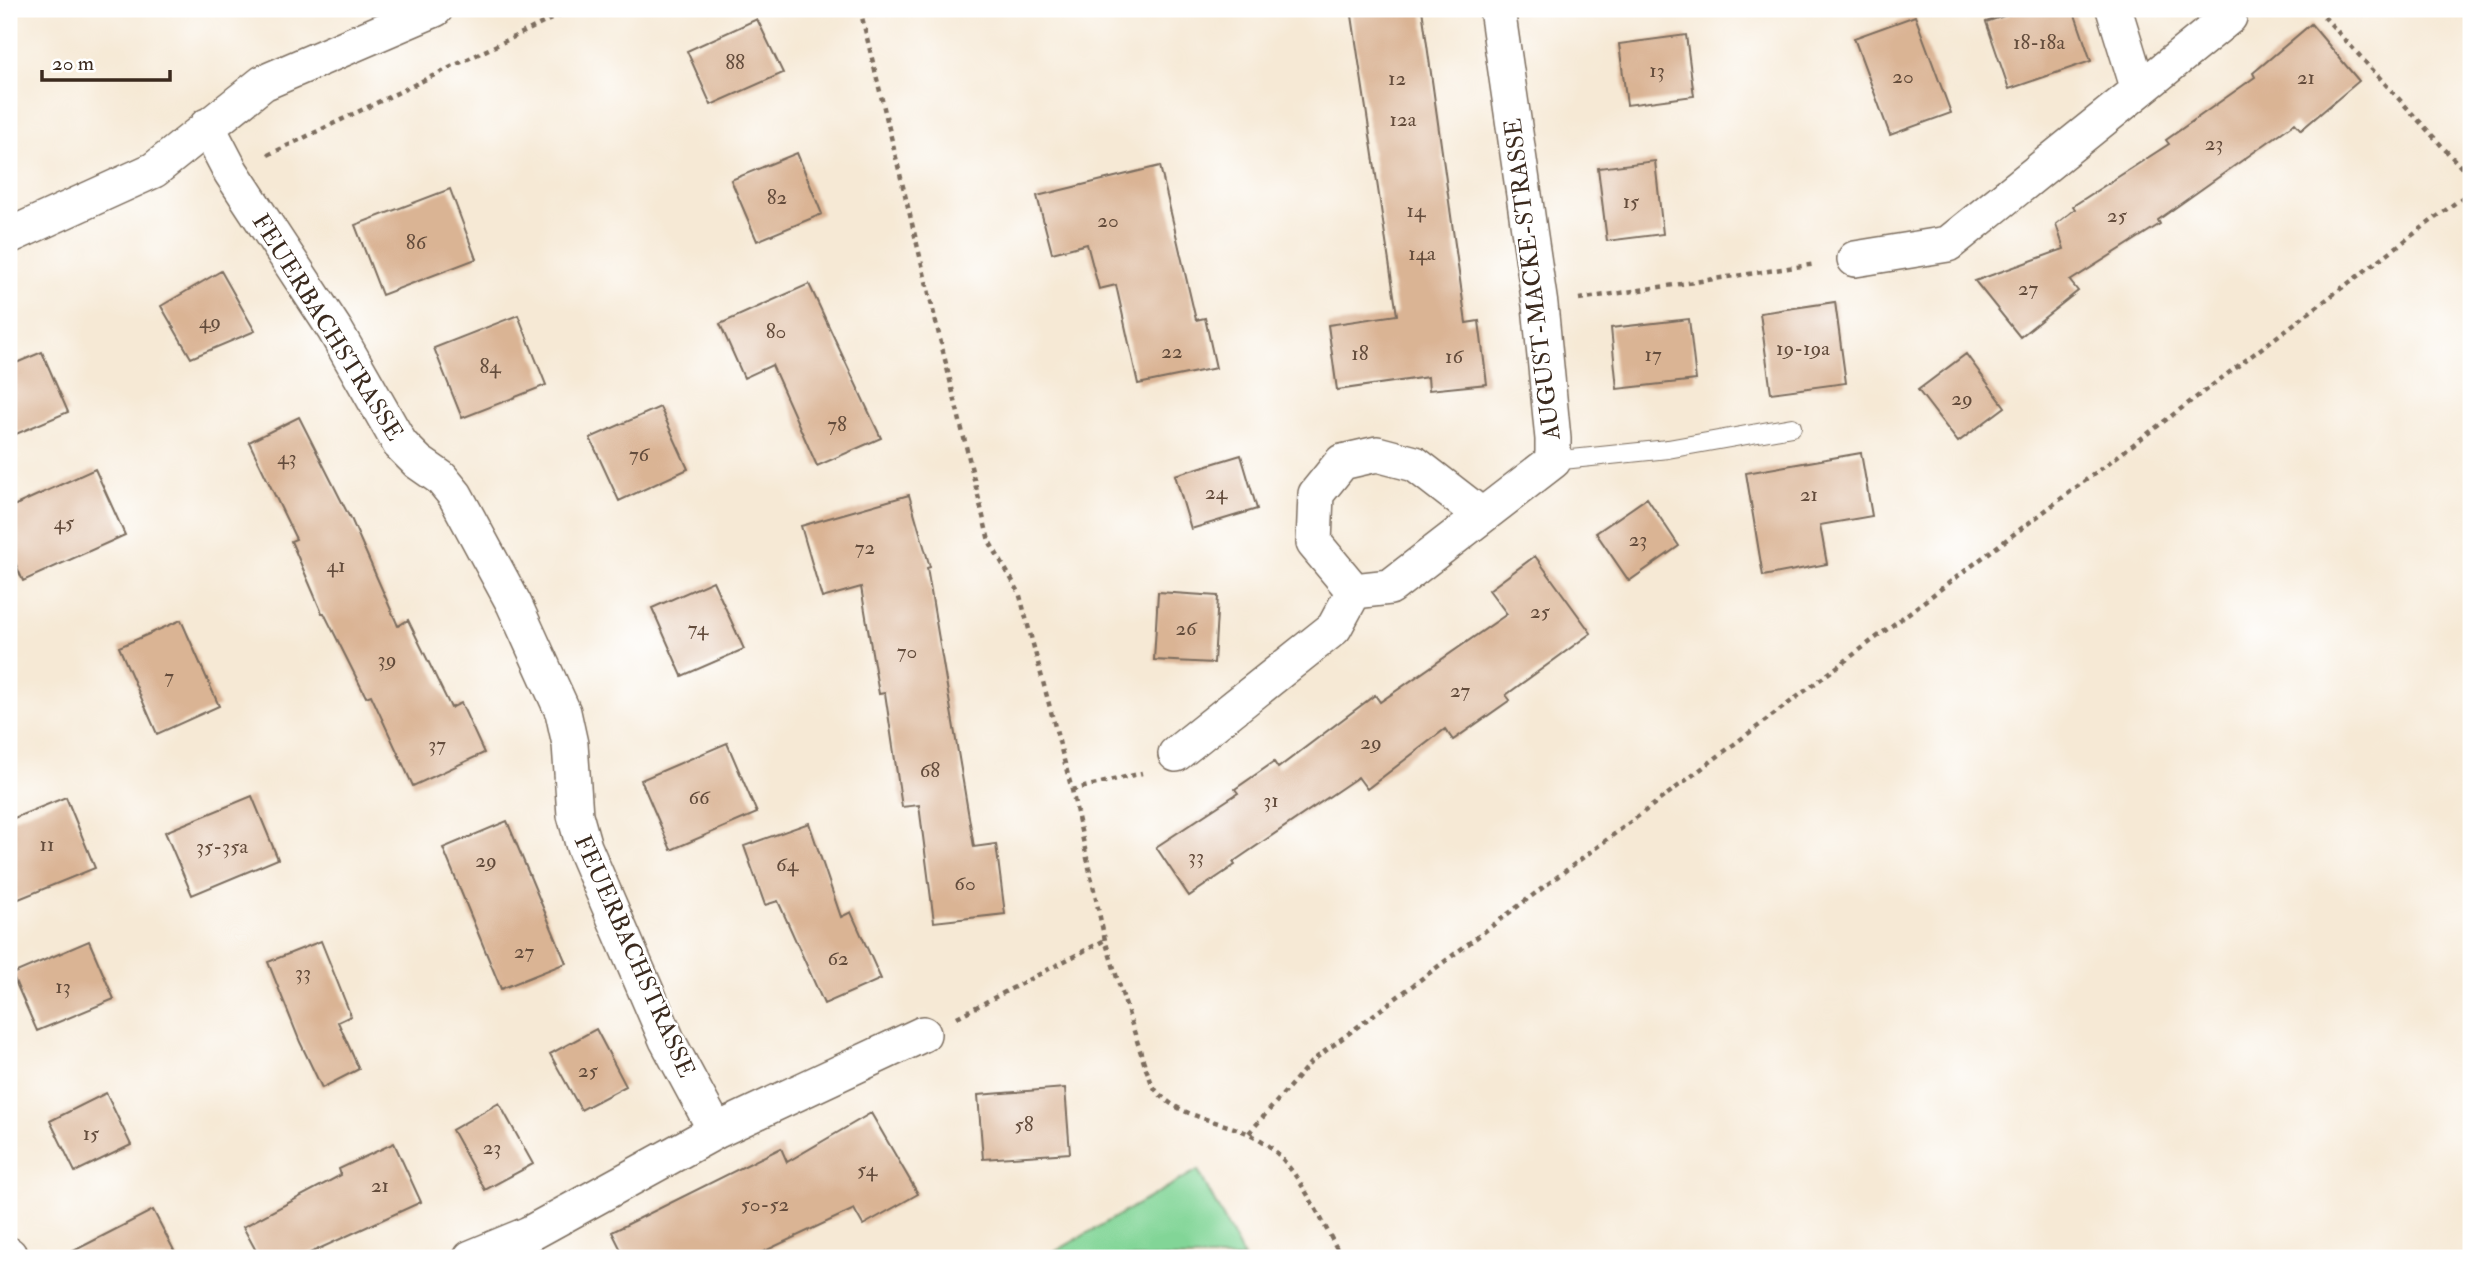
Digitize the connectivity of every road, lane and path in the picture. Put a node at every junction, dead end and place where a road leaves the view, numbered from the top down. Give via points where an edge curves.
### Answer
1 (435, 9) edge
2 (572, 9) edge
3 (860, 9) edge
4 (1497, 9) edge
5 (2114, 9) edge
6 (2317, 9) edge
7 (2235, 12) edge
8 (2138, 90) junction
9 (207, 126) junction
10 (231, 172) junction
11 (2471, 178) edge
12 (2471, 191) edge
13 (9, 236) edge
14 (1855, 259) joint
15 (1540, 305) junction
16 (1793, 427) dead end
17 (1553, 461) junction
18 (1481, 515) junction
19 (1354, 590) junction
20 (1176, 754) joint
21 (1072, 790) junction
22 (1105, 940) junction
23 (923, 1034) joint
24 (716, 1131) junction
25 (1249, 1133) junction
26 (471, 1258) edge
27 (1342, 1258) edge

1 - 9 street via 263,83
2 - 10 path
3 - 21 path via 989,541 1019,592
4 - 15 street, AUGUST-MACKE-STRASSE
5 - 8 street
6 - 11 path
7 - 8 street
8 - 14 street via 1948,244
9 - 10 street, FEUERBACHSTRASSE
9 - 13 street via 154,170
10 - 24 street, FEUERBACHSTRASSE via 335,330 400,444 455,495 514,604 563,712 575,815 584,847 667,1040
12 - 25 path via 1312,1061
14 - 15 path
15 - 17 street, AUGUST-MACKE-STRASSE
16 - 17 lane via 1668,449
17 - 18 street, AUGUST-MACKE-STRASSE
18 - 19 street, AUGUST-MACKE-STRASSE via 1390,587
18 - 19 street via 1415,464 1377,454 1342,462 1316,494 1314,543
19 - 20 street via 1334,628
20 - 21 path via 1140,775
21 - 22 path
22 - 23 path
22 - 25 path via 1154,1088 1171,1103
23 - 24 street
24 - 26 street via 529,1234
25 - 27 path via 1283,1158

